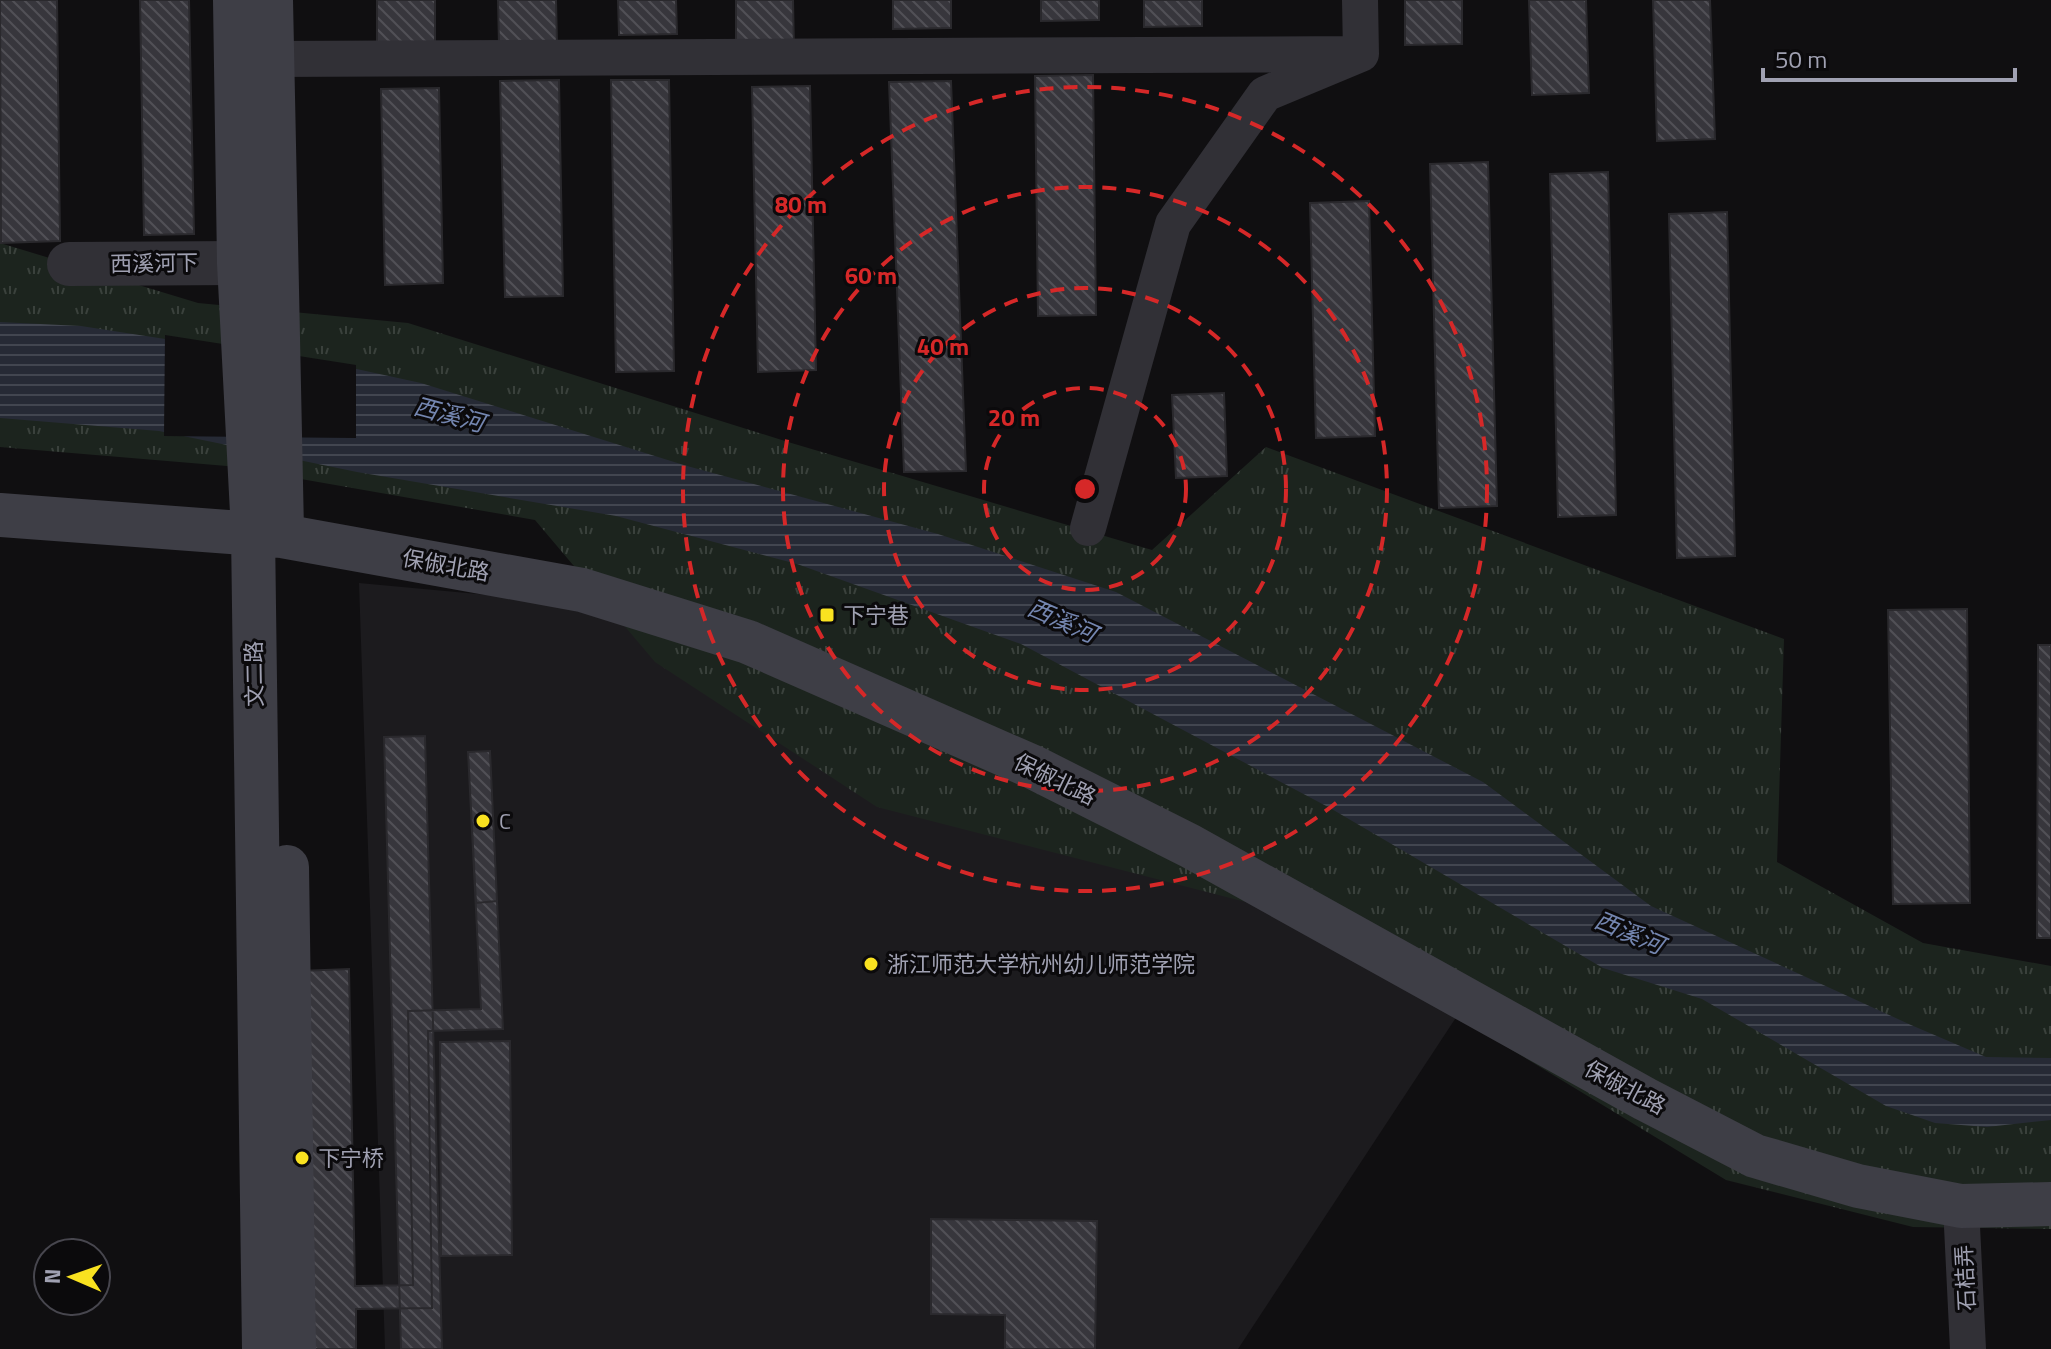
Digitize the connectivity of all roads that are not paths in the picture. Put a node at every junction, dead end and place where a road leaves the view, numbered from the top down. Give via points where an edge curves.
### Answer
1 (235, 0) edge
2 (271, 0) edge
3 (1360, 0) edge
4 (1361, 54) junction
5 (271, 59) junction
6 (239, 263) junction
7 (69, 264) dead end
8 (260, 335) junction
9 (267, 511) junction
10 (0, 515) edge
11 (1088, 528) dead end
12 (2051, 1204) edge
13 (1961, 1206) junction
14 (264, 1349) edge
15 (294, 1349) edge
16 (1968, 1349) edge

1 - 6 main road, 文二路
2 - 5 main road, 文二路
3 - 4 street
4 - 5 street
4 - 11 street via 1265,94 1173,224
5 - 8 main road, 文二路
6 - 7 street, 西溪河下
6 - 8 main road, 文二路
8 - 9 main road, 文二路
9 - 10 main road, 保俶北路
9 - 13 main road, 保俶北路 via 582,590 748,642 1033,767 1190,846 1755,1156 1858,1186
9 - 14 main road, 文二路
9 - 15 main road, 文二路
12 - 13 main road, 保俶北路
13 - 16 street, 石桔弄

